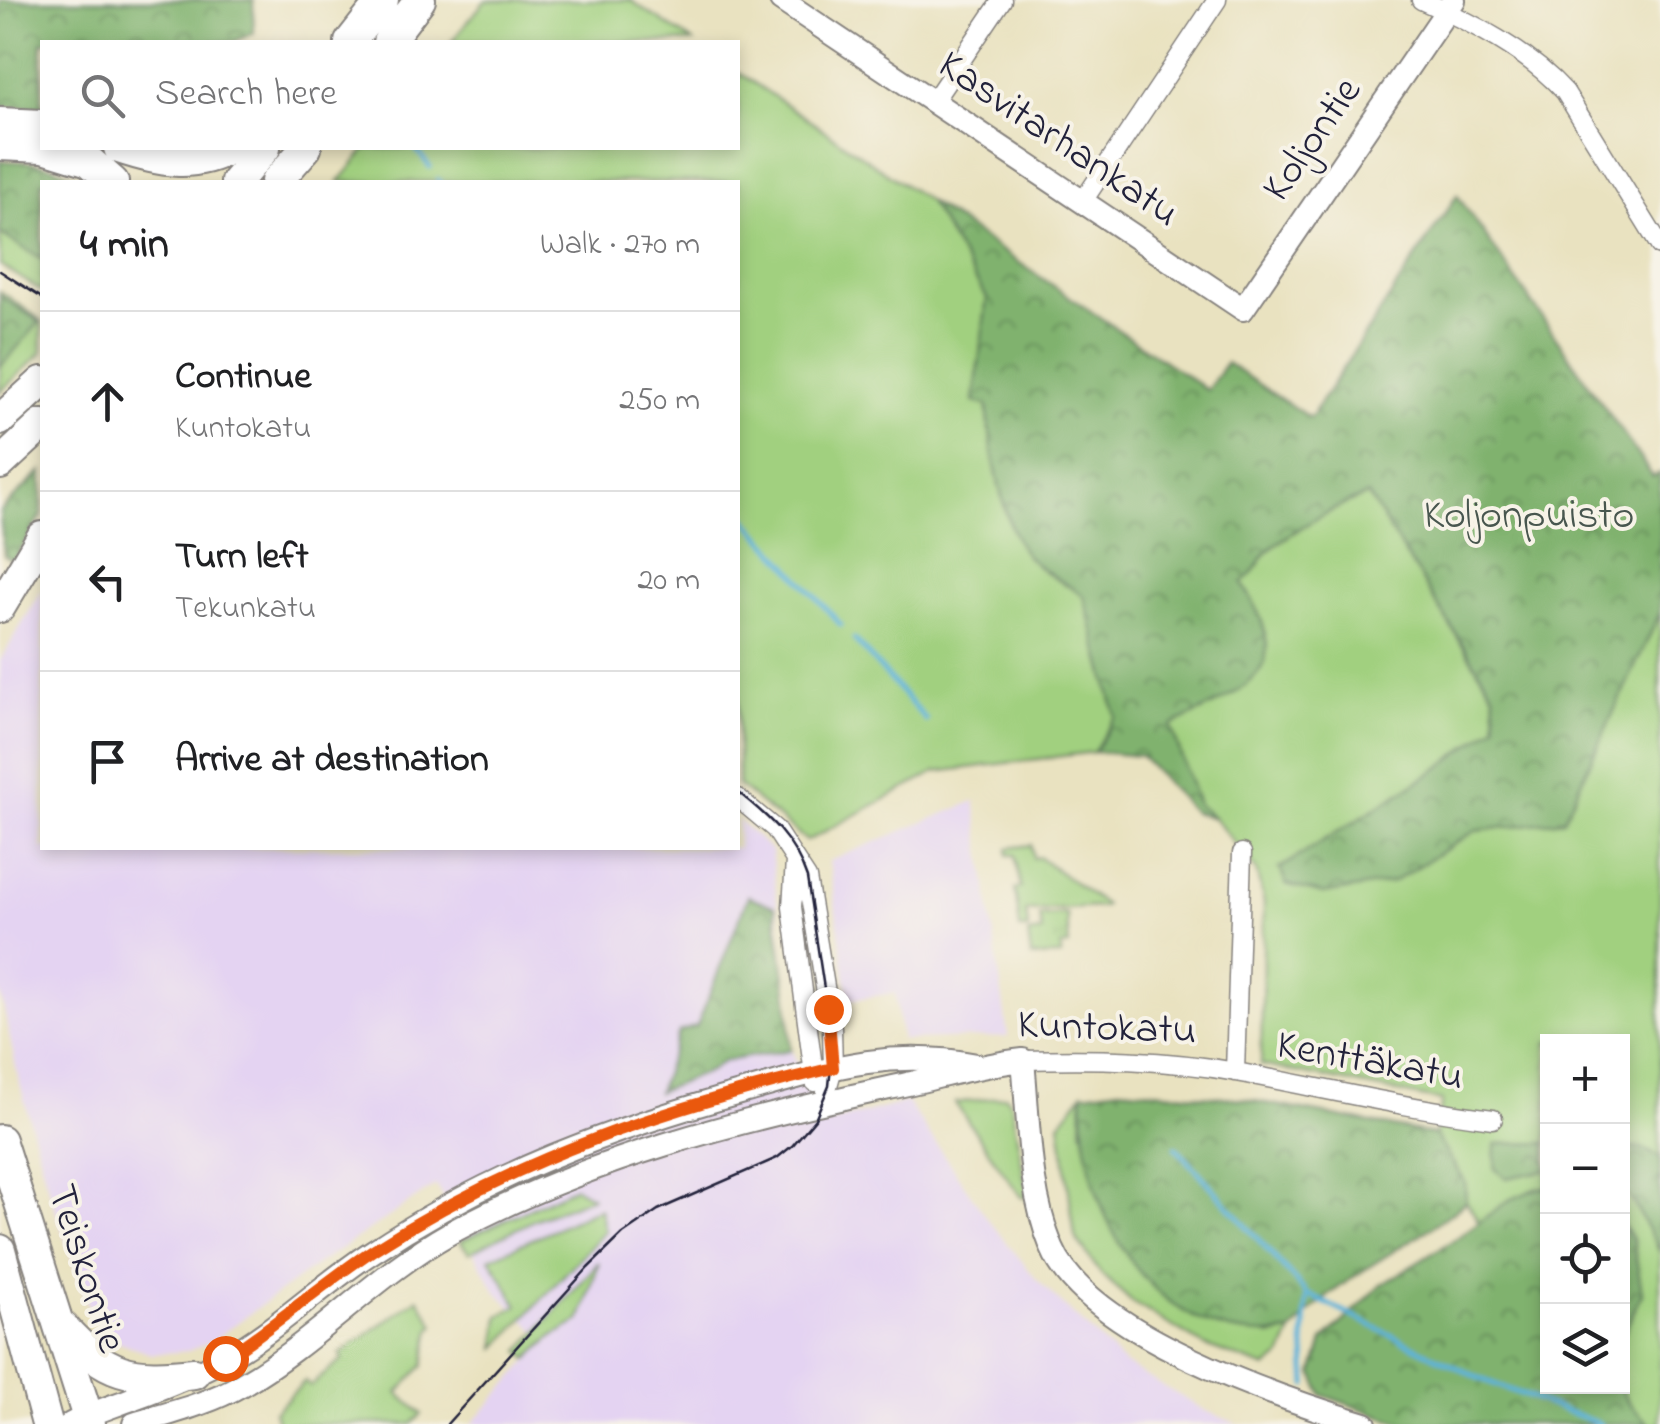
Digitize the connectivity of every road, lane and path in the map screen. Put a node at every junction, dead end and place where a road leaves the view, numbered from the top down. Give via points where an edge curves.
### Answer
1 (383, 0) edge
2 (420, 0) edge
3 (781, 0) edge
4 (1002, 0) edge
5 (1217, 0) edge
6 (1420, 0) edge
7 (1450, 6) edge
8 (352, 40) edge
9 (390, 40) edge
10 (934, 102) junction
11 (0, 123) edge
12 (40, 125) edge
13 (0, 145) edge
14 (40, 147) edge
15 (54, 150) edge
16 (128, 150) edge
17 (227, 150) edge
18 (263, 150) edge
19 (305, 150) edge
20 (306, 150) edge
21 (111, 180) edge
22 (238, 180) edge
23 (278, 180) edge
24 (286, 180) edge
25 (1082, 201) junction
26 (1660, 246) edge
27 (1237, 313) joint
28 (40, 384) edge
29 (0, 420) edge
30 (40, 427) edge
31 (0, 464) edge
32 (40, 539) edge
33 (0, 607) edge
34 (740, 800) edge
35 (1242, 854) dead end
36 (1023, 1060) junction
37 (978, 1065) junction
38 (823, 1070) junction
39 (1235, 1072) junction
40 (824, 1100) junction
41 (1492, 1119) dead end
42 (0, 1140) edge
43 (0, 1250) edge
44 (58, 1321) junction
45 (194, 1373) junction
46 (1317, 1417) edge
47 (83, 1421) edge
48 (47, 1424) edge
49 (134, 1424) edge
50 (1364, 1424) edge

1 - 8 highway
2 - 9 highway
3 - 10 street, Kasvitarhankatu
4 - 10 street
5 - 25 street
6 - 7 street
7 - 26 street via 1548,72
7 - 27 street, Koljontie
10 - 25 street, Kasvitarhankatu
11 - 12 highway
13 - 14 highway
15 - 21 highway via 88,161
16 - 17 highway via 176,162
18 - 22 highway
19 - 23 highway
20 - 24 highway
25 - 27 street, Kasvitarhankatu
28 - 29 highway
30 - 31 highway
32 - 33 highway
34 - 38 street via 774,829 807,878 832,1029
35 - 39 street
36 - 37 street, Kuntokatu
36 - 39 street, Kuntokatu via 1106,1059
36 - 46 street via 1035,1184 1052,1251 1067,1271 1157,1343
37 - 38 street, Kuntokatu via 915,1056
37 - 40 street, Kuntokatu
38 - 40 street
38 - 45 street, Kuntokatu via 642,1120 514,1172 372,1252 249,1342
39 - 41 street, Kenttäkatu
40 - 49 street, Kuntokatu via 608,1164 518,1200 419,1252 239,1387
42 - 44 highway, Teiskontie
43 - 48 highway, Teiskontie
44 - 45 highway via 95,1361 114,1370
44 - 47 highway, Teiskontie
45 - 47 street, Kuntokatu
46 - 50 street

